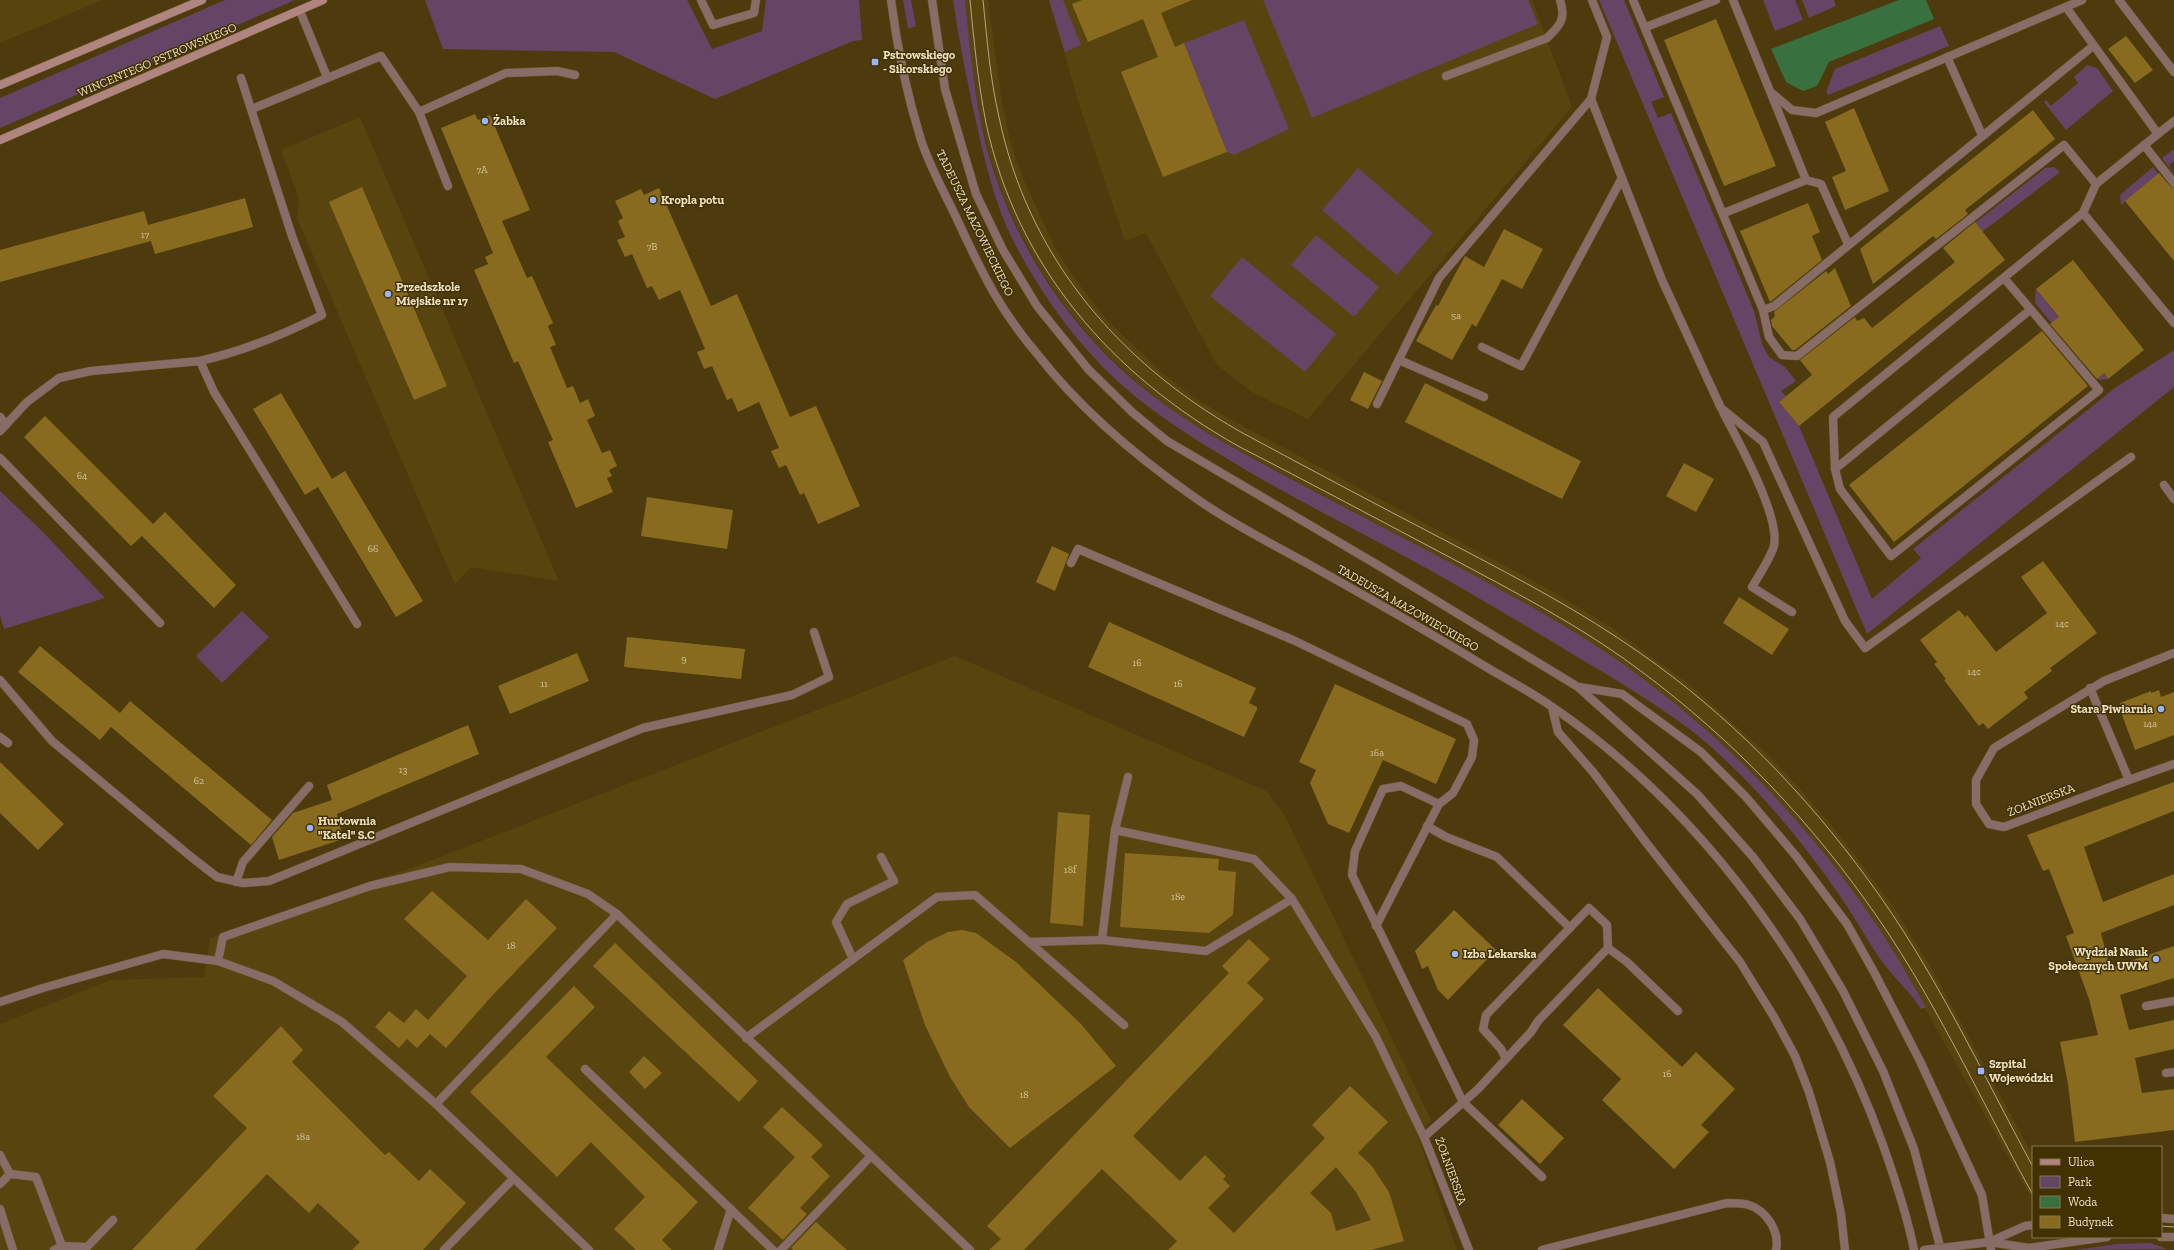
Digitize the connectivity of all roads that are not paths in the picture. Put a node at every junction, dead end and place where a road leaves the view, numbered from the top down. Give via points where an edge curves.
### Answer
1 (202, 0) edge
2 (323, 0) edge
3 (701, 0) edge
4 (756, 0) edge
5 (891, 0) edge
6 (932, 0) edge
7 (1560, 0) edge
8 (1592, 0) edge
9 (1633, 0) edge
10 (1716, 0) edge
11 (1734, 0) edge
12 (2082, 0) edge
13 (2119, 0) edge
14 (2066, 7) junction
15 (300, 11) junction
16 (1646, 28) junction
17 (2093, 46) junction
18 (1947, 57) junction
19 (2174, 72) edge
20 (575, 75) dead end
21 (327, 76) junction
22 (1446, 76) dead end
23 (241, 78) dead end
24 (0, 85) edge
25 (1773, 94) junction
26 (1590, 99) junction
27 (252, 109) junction
28 (419, 112) junction
29 (2174, 121) edge
30 (2158, 134) junction
31 (1982, 135) junction
32 (0, 140) edge
33 (2144, 145) junction
34 (1622, 178) junction
35 (1806, 180) junction
36 (2174, 183) edge
37 (2096, 184) junction
38 (448, 186) dead end
39 (2083, 213) junction
40 (1724, 214) junction
41 (1848, 244) junction
42 (2004, 278) junction
43 (1763, 310) junction
44 (2030, 310) junction
45 (2174, 323) edge
46 (1482, 347) dead end
47 (1399, 360) junction
48 (200, 361) junction
49 (1484, 397) dead end
50 (1377, 404) dead end
51 (1721, 408) junction
52 (0, 417) edge
53 (3, 428) edge
54 (2130, 456) dead end
55 (0, 458) edge
56 (1835, 469) junction
57 (2164, 485) dead end
58 (2174, 499) edge
59 (1072, 563) dead end
60 (1792, 612) dead end
61 (160, 623) dead end
62 (357, 624) dead end
63 (814, 632) dead end
64 (2174, 653) edge
65 (0, 680) edge
66 (1578, 687) junction
67 (2090, 688) junction
68 (1552, 707) junction
69 (0, 737) edge
70 (8, 743) dead end
71 (2174, 764) edge
72 (1128, 777) dead end
73 (2128, 780) junction
74 (309, 786) dead end
75 (1439, 804) junction
76 (1427, 826) junction
77 (1115, 830) junction
78 (881, 857) dead end
79 (236, 882) junction
80 (1292, 899) junction
81 (617, 914) junction
82 (1376, 926) junction
83 (1570, 928) junction
84 (1102, 940) junction
85 (1029, 942) junction
86 (1608, 948) junction
87 (853, 959) junction
88 (218, 961) junction
89 (2174, 1001) edge
90 (0, 1002) edge
91 (2146, 1006) dead end
92 (1678, 1011) dead end
93 (1124, 1025) dead end
94 (746, 1038) junction
95 (1506, 1059) junction
96 (585, 1069) dead end
97 (1463, 1102) junction
98 (436, 1104) junction
99 (1424, 1137) junction
100 (0, 1156) edge
101 (870, 1156) junction
102 (10, 1174) junction
103 (1542, 1177) dead end
104 (513, 1179) junction
105 (0, 1184) edge
106 (0, 1209) edge
107 (731, 1209) junction
108 (2162, 1218) edge
109 (2174, 1219) edge
110 (113, 1220) dead end
111 (2032, 1225) edge
112 (2162, 1237) edge
113 (2174, 1237) edge
114 (2102, 1238) edge
115 (62, 1246) junction
116 (1990, 1246) edge
117 (2062, 1247) edge
118 (13, 1250) edge
119 (54, 1250) edge
120 (444, 1250) edge
121 (589, 1250) edge
122 (718, 1250) edge
123 (773, 1250) edge
124 (781, 1250) edge
125 (970, 1250) edge
126 (1468, 1250) edge
127 (1542, 1250) edge
128 (1776, 1250) edge
129 (1846, 1250) edge
130 (1914, 1250) edge
131 (1924, 1250) edge
132 (1941, 1250) edge

1 - 24 main road
2 - 15 main road, WINCENTEGO PSTROWSKIEGO
3 - 4 street via 713,25 754,14
5 - 68 street, TADEUSZA MAZOWIECKIEGO via 907,85 922,141 938,182 995,295 1038,355 1072,394 1137,454 1196,499 1426,630
6 - 66 street, TADEUSZA MAZOWIECKIEGO via 945,88 976,194 1003,250 1037,306 1088,369 1132,412 1167,441
7 - 22 street via 1564,11 1560,26 1547,38
8 - 26 street via 1608,37
9 - 16 street
10 - 16 street
11 - 25 street
12 - 14 street
13 - 19 street
14 - 17 street
14 - 18 street
15 - 21 street
15 - 32 main road, WINCENTEGO PSTROWSKIEGO
16 - 40 street
17 - 30 street
17 - 31 street
18 - 25 street via 1816,113 1792,110
18 - 31 street
20 - 28 street via 557,71 506,73
21 - 27 street
21 - 28 street via 380,56
23 - 27 street
25 - 35 street
26 - 34 street
26 - 47 street via 1439,278
27 - 48 street via 292,236 322,315 276,337 223,356
28 - 38 street
29 - 30 street
30 - 33 street
31 - 41 street
33 - 36 street
33 - 37 street
34 - 46 street via 1521,366
34 - 51 street via 1662,280
35 - 40 street
35 - 41 street via 1821,184
37 - 39 street
37 - 43 street via 2064,145 1797,356 1782,355 1769,337
39 - 42 street
39 - 45 street
40 - 43 street
41 - 43 street via 1774,306
42 - 44 street
42 - 56 street via 1833,417
44 - 56 street
44 - 56 street via 2099,390 1891,556 1840,489
47 - 49 street
47 - 50 street
48 - 53 street via 91,371 59,378 27,402
48 - 62 street via 214,392
51 - 54 street via 1763,442 1845,621 1865,648
51 - 60 street via 1751,465 1774,525 1774,548 1752,587
52 - 53 street
55 - 61 street
57 - 58 street
59 - 75 street via 1078,549 1293,640 1467,724 1474,740 1472,757 1453,793
63 - 79 street via 829,677 792,695 643,728 270,881
64 - 67 street, ŻOŁNIERSKA
65 - 79 street via 52,741 190,856 217,876
66 - 116 street via 1622,694 1701,752 1746,796 1796,856 1847,924 1920,1062 1982,1195
66 - 132 street, TADEUSZA MAZOWIECKIEGO via 1697,794 1753,858 1800,919 1843,991 1883,1070 1914,1149
67 - 73 street
67 - 73 street, ŻOŁNIERSKA via 1994,748 1976,780 1976,804 1989,824 2004,827
68 - 129 street via 1558,732 1593,772 1740,962 1774,1017 1795,1056 1809,1092 1830,1162
68 - 130 street, TADEUSZA MAZOWIECKIEGO via 1617,757 1691,828 1737,881 1770,927 1812,990 1842,1048 1874,1120 1893,1174
69 - 70 street
71 - 73 street, ŻOŁNIERSKA
72 - 77 street
74 - 79 street via 243,862
75 - 76 street
75 - 82 street via 1401,786 1382,789 1355,851 1352,875
76 - 82 street
76 - 83 street via 1446,837 1497,857
77 - 80 street via 1254,859
77 - 84 street
78 - 87 street via 894,881 847,904 836,922
80 - 84 street via 1206,951
80 - 99 street via 1376,1037
81 - 88 street via 588,894 521,869 450,867 370,886 223,937
81 - 94 street
81 - 98 street
82 - 97 street
83 - 86 street via 1589,908 1607,925
83 - 95 street via 1486,1015 1483,1029 1501,1049
84 - 85 street
85 - 87 street via 975,896 937,897
85 - 93 street
86 - 92 street via 1627,962
86 - 95 street, ŻOŁNIERSKA via 1538,1020 1531,1032
87 - 94 street
88 - 90 street via 164,954
88 - 98 street via 273,981 342,1022
89 - 91 street
94 - 101 street
95 - 97 street, ŻOŁNIERSKA
96 - 107 street
97 - 99 street, ŻOŁNIERSKA
97 - 103 street
98 - 104 street
99 - 126 street, ŻOŁNIERSKA
100 - 102 street
101 - 124 street
101 - 125 street
102 - 105 street
102 - 115 street via 36,1177
104 - 120 street
104 - 121 street
106 - 118 street
107 - 122 street
107 - 123 street
108 - 109 street
110 - 115 street via 87,1248
111 - 116 street via 2025,1226
112 - 113 street
114 - 117 street
115 - 119 street
116 - 117 street
116 - 131 street, bridge
127 - 128 street via 1727,1203 1749,1205 1766,1216 1776,1231

